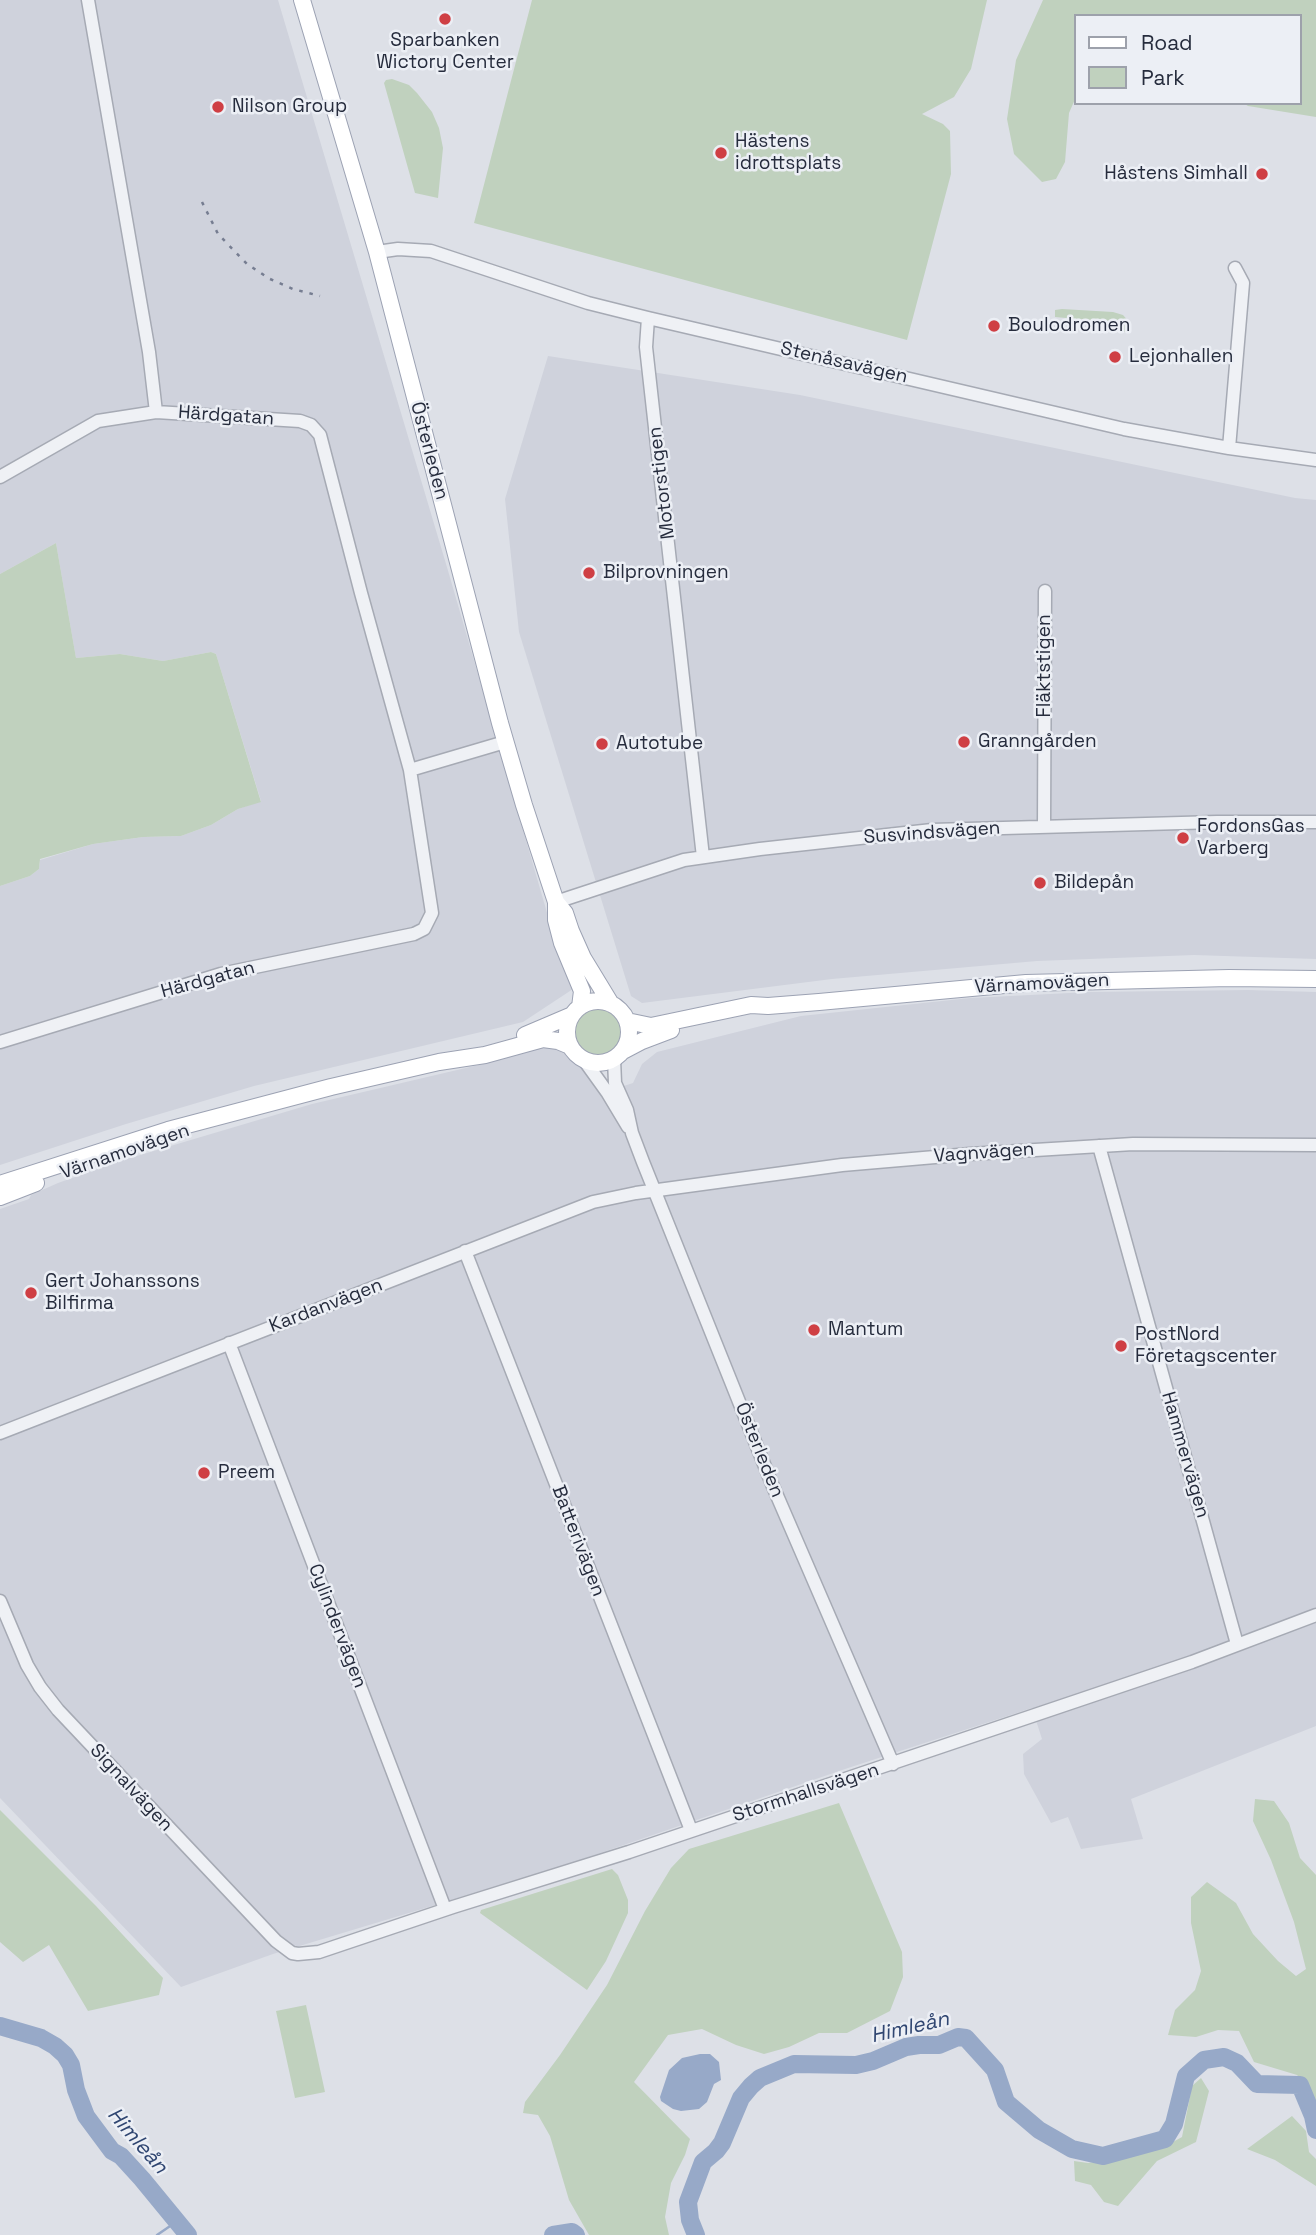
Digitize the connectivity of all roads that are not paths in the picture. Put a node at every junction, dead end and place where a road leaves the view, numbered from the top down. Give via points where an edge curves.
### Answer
1 (88, 0) edge
2 (303, 0) edge
3 (377, 252) junction
4 (1235, 268) dead end
5 (648, 318) junction
6 (156, 412) junction
7 (1230, 448) junction
8 (1316, 460) edge
9 (0, 477) edge
10 (1045, 591) dead end
11 (505, 742) junction
12 (410, 770) junction
13 (1316, 822) edge
14 (1044, 826) junction
15 (703, 856) junction
16 (556, 902) junction
17 (1316, 979) edge
18 (611, 1004) junction
19 (768, 1006) junction
20 (576, 1011) junction
21 (627, 1021) junction
22 (0, 1042) edge
23 (570, 1046) junction
24 (619, 1055) junction
25 (584, 1060) junction
26 (439, 1062) junction
27 (250, 1110) junction
28 (632, 1133) junction
29 (1316, 1145) edge
30 (1099, 1146) junction
31 (0, 1184) edge
32 (654, 1191) junction
33 (0, 1197) edge
34 (465, 1251) junction
35 (229, 1343) junction
36 (0, 1433) edge
37 (0, 1601) edge
38 (1316, 1615) edge
39 (1237, 1644) junction
40 (893, 1764) junction
41 (691, 1830) junction
42 (445, 1909) junction
43 (292, 1953) joint

1 - 6 street, Härdgatan
2 - 3 main road, Österleden
3 - 5 street, Stenåsavägen via 431,251
3 - 11 main road, Österleden
4 - 7 street via 1243,283
5 - 7 street, Stenåsavägen via 1124,429
5 - 15 street, Motorstigen via 646,347
6 - 9 street via 98,421
6 - 12 street, Härdgatan via 300,421 316,429
7 - 8 street, Stenåsavägen
10 - 14 street, Fläktstigen
11 - 12 street
11 - 16 main road, Österleden
12 - 22 street, Härdgatan via 432,913 424,929 220,974
13 - 14 street, Susvindsvägen
14 - 15 street, Susvindsvägen via 932,830
15 - 16 street, Susvindsvägen
16 - 18 main road, Österleden
16 - 20 main road, Österleden via 556,920 582,991
17 - 19 main road, Värnamovägen via 1026,983
18 - 20 main road, Värnamovägen via 595,1002
18 - 21 main road
19 - 21 main road, Värnamovägen via 751,1005 651,1026
19 - 24 main road, Värnamovägen via 689,1024
20 - 23 main road via 567,1030
20 - 26 main road, Värnamovägen via 527,1035
21 - 24 main road via 629,1036
23 - 25 main road
23 - 26 main road, Värnamovägen via 543,1039
24 - 25 main road, Värnamovägen via 600,1063
24 - 28 street, Österleden via 615,1083
25 - 28 street, Österleden
26 - 27 main road, Värnamovägen
27 - 31 main road, Värnamovägen via 168,1130
27 - 33 main road, Värnamovägen
28 - 32 street, Österleden
29 - 30 street, Vagnvägen
30 - 32 street, Vagnvägen via 842,1165
30 - 39 street, Hammervägen
32 - 34 street, Kardanvägen via 593,1202
32 - 40 street, Österleden via 772,1485
34 - 35 street, Kardanvägen
34 - 41 street, Batterivägen
35 - 36 street, Kardanvägen
35 - 42 street, Cylindervägen
37 - 43 street, Signalvägen via 27,1665 58,1710
38 - 39 street, Stormhallsvägen
39 - 40 street, Stormhallsvägen
40 - 41 street, Stormhallsvägen
41 - 42 street, Stormhallsvägen
42 - 43 street, Stormhallsvägen via 319,1952

